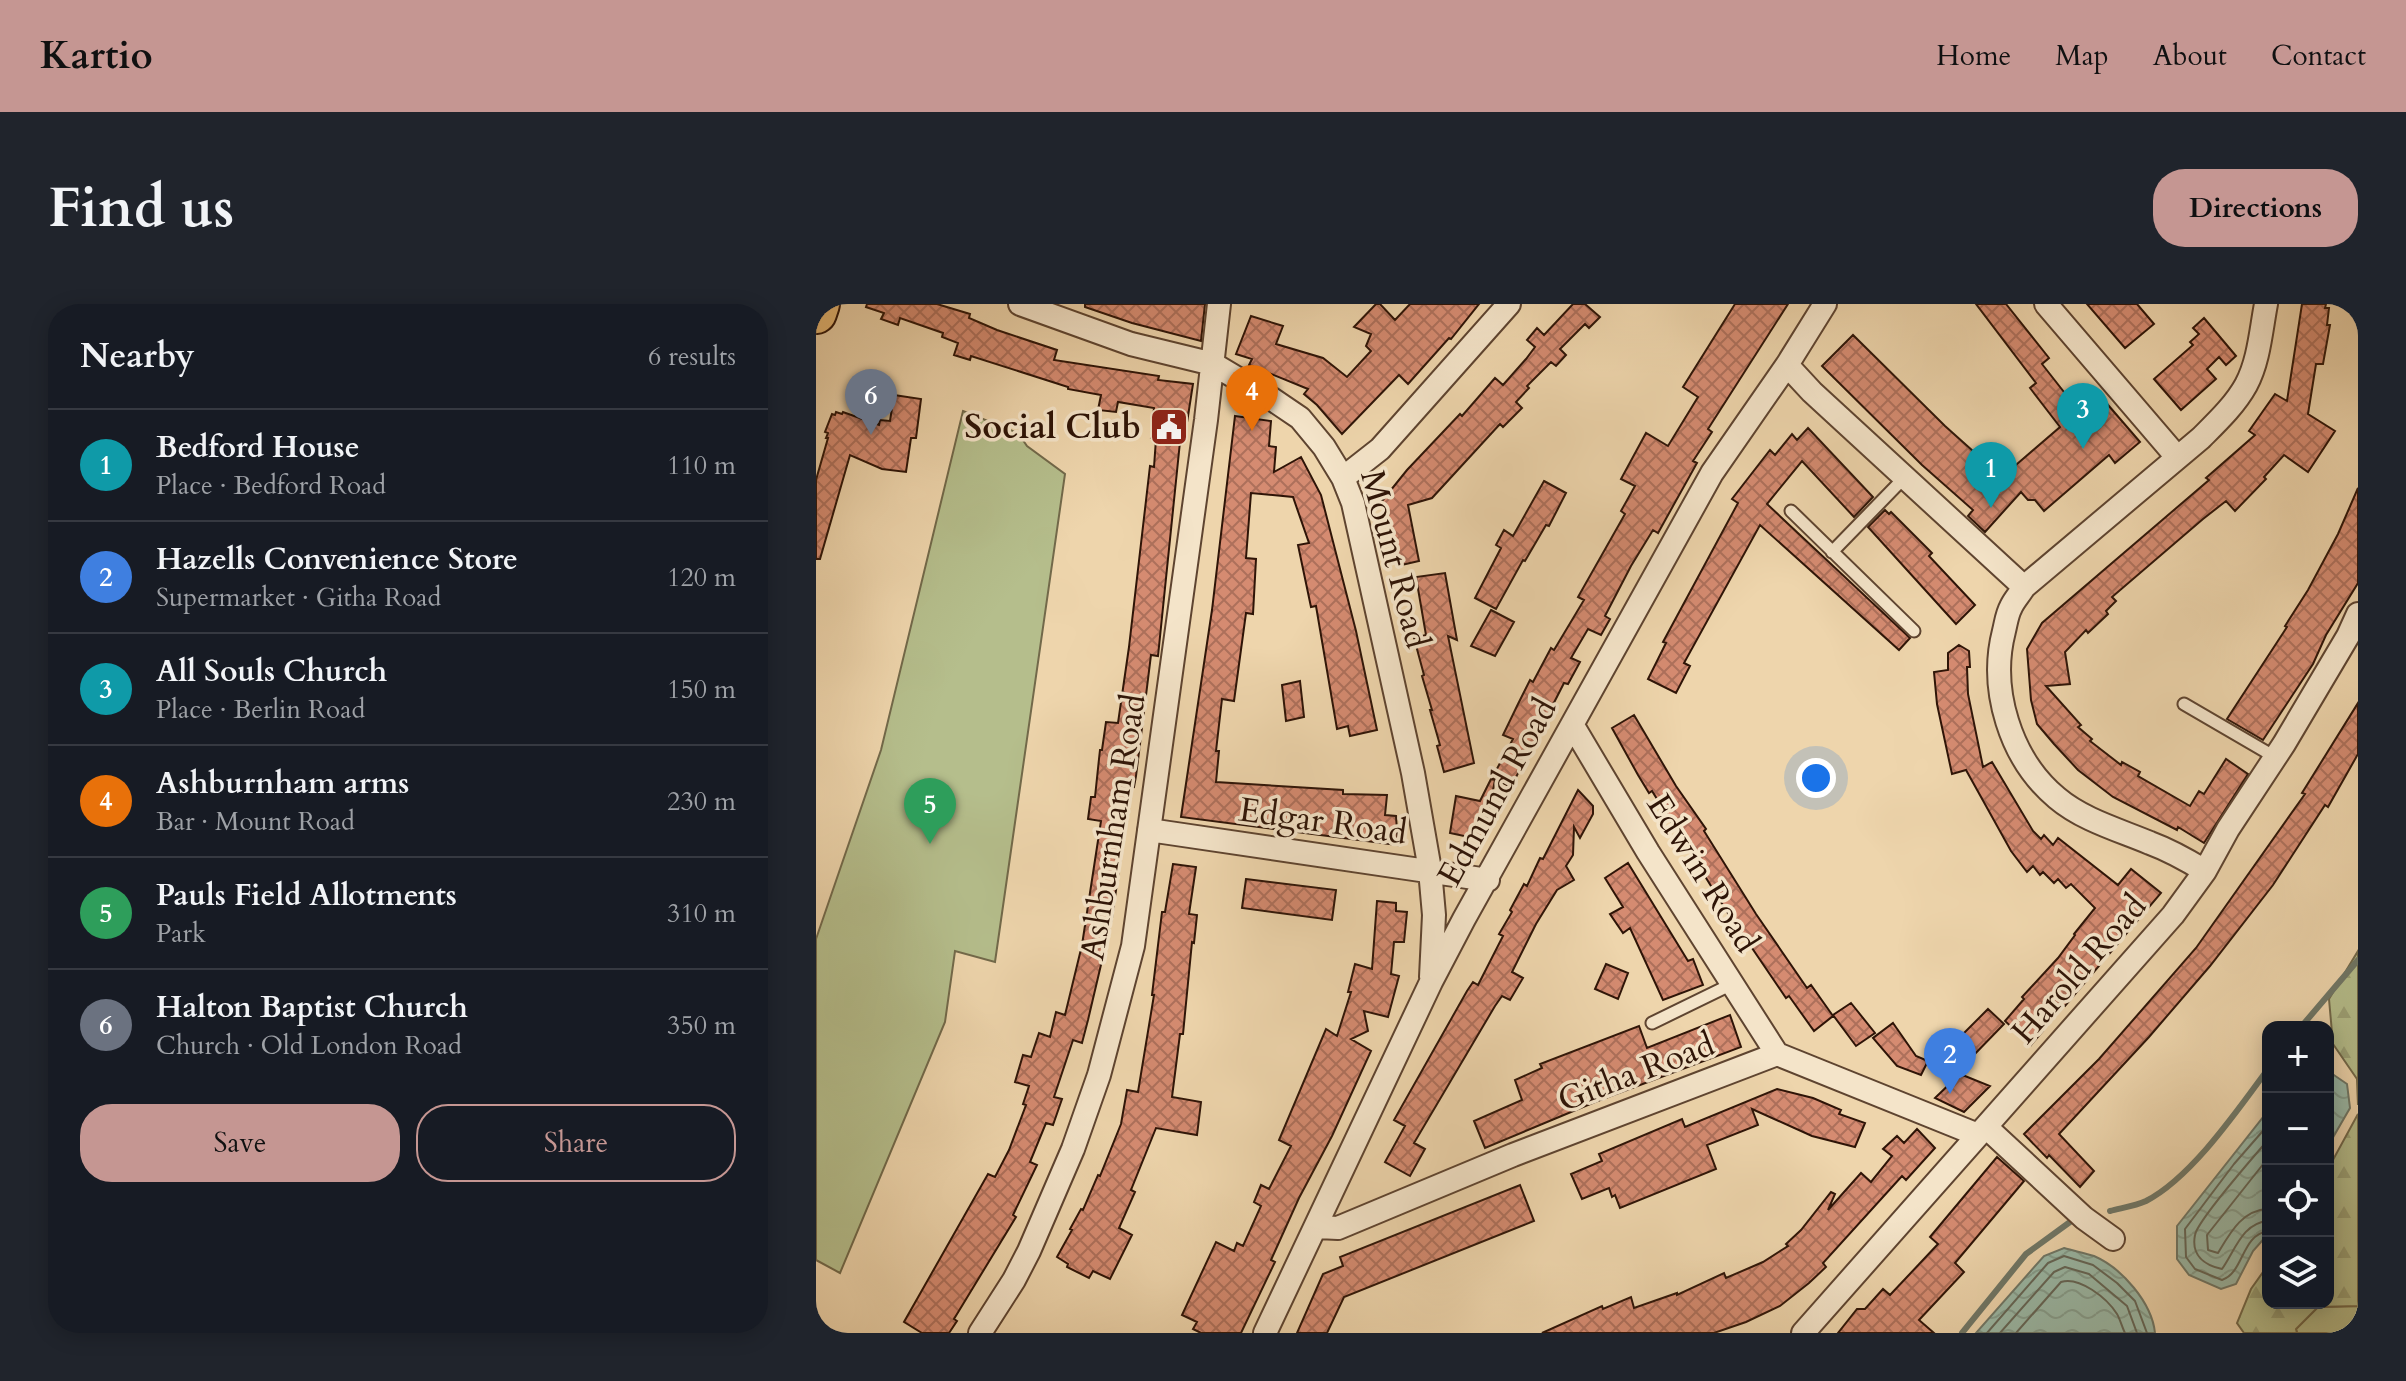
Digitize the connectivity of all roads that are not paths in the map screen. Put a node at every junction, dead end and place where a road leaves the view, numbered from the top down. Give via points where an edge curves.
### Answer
1 (819, 304) edge
2 (1020, 304) edge
3 (1219, 304) edge
4 (1509, 304) edge
5 (1825, 304) edge
6 (2046, 304) edge
7 (2266, 304) edge
8 (816, 313) edge
9 (1213, 364) junction
10 (1787, 365) junction
11 (2177, 457) junction
12 (1343, 478) junction
13 (1904, 478) junction
14 (1791, 511) dead end
15 (1832, 552) junction
16 (2024, 587) junction
17 (2358, 614) edge
18 (1914, 631) dead end
19 (2184, 704) dead end
20 (1573, 726) junction
21 (2275, 757) junction
22 (1149, 830) junction
23 (1430, 870) junction
24 (2205, 871) junction
25 (1488, 880) junction
26 (1431, 982) junction
27 (1732, 984) junction
28 (1652, 1023) dead end
29 (1777, 1054) junction
30 (1982, 1131) junction
31 (1317, 1227) junction
32 (2113, 1239) dead end
33 (980, 1333) edge
34 (1265, 1333) edge
35 (1803, 1333) edge

1 - 8 highway
2 - 9 street, Mount Road via 1131,344
3 - 9 street, Ashburnham Road
4 - 12 street via 1380,449
5 - 10 street, Edmund Road
6 - 11 street
7 - 11 street via 2247,384 2222,418
9 - 12 street, Mount Road via 1300,418
9 - 22 street, Ashburnham Road
10 - 13 street
10 - 20 street, Edmund Road via 1712,473
11 - 16 street
12 - 23 street, Mount Road via 1383,636
13 - 15 lane
13 - 16 street
14 - 15 lane
15 - 18 lane
16 - 24 street via 2009,610 2000,647 2000,682 2014,742 2031,769 2056,798 2083,815
17 - 21 street, Harold Road
19 - 21 lane
20 - 25 street, Edmund Road
20 - 27 street, Edwin Road
21 - 24 street, Harold Road
22 - 23 street, Edgar Road
22 - 33 street, Ashburnham Road via 1133,946 1099,1075 1047,1213
23 - 25 street, Edgar Road
23 - 26 street, Mount Road
24 - 30 street, Harold Road via 2137,957
25 - 26 street, Edmund Road
26 - 31 street, Edmund Road
27 - 28 lane
27 - 29 street, Edwin Road
29 - 30 street
29 - 31 street, Githa Road via 1338,1228
30 - 32 street
30 - 35 street, Harold Road
31 - 34 street, Edmund Road

